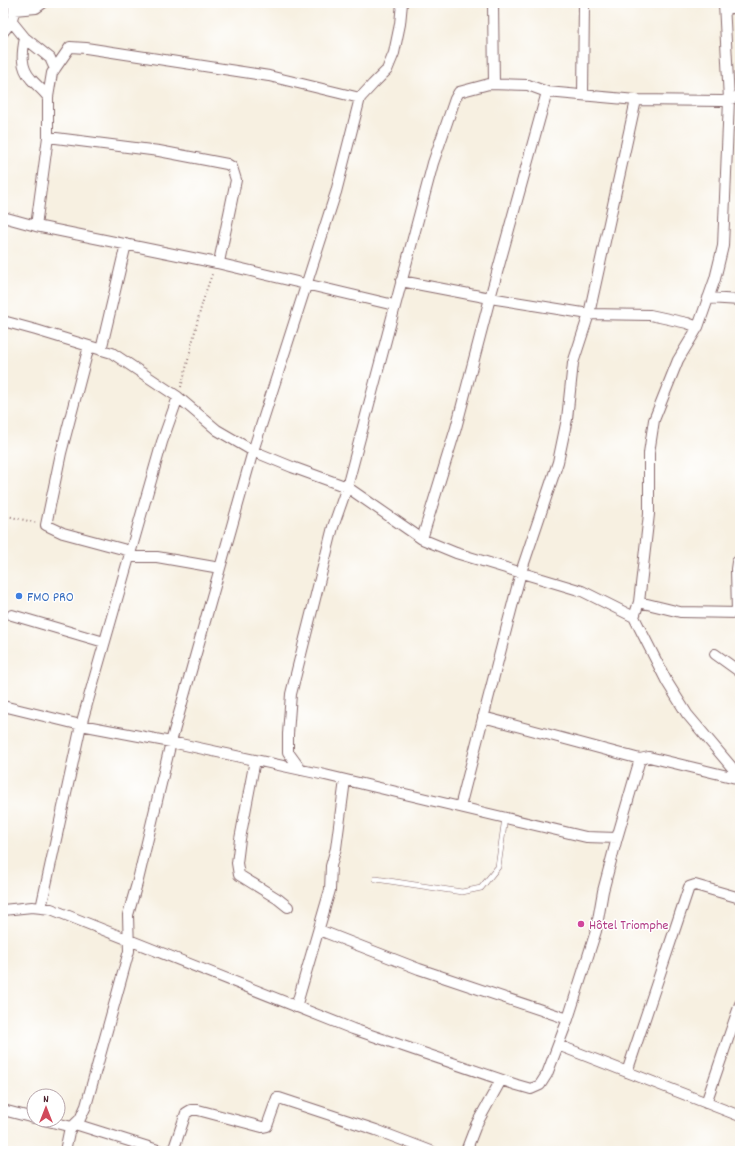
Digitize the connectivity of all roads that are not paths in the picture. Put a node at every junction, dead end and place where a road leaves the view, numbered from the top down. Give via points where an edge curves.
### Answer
1 (44, 3) edge
2 (493, 3) edge
3 (584, 3) edge
4 (399, 5) edge
5 (724, 5) edge
6 (14, 6) edge
7 (740, 9) edge
8 (12, 22) junction
9 (3, 32) edge
10 (25, 38) junction
11 (55, 69) junction
12 (494, 84) junction
13 (547, 92) junction
14 (583, 95) junction
15 (740, 95) edge
16 (48, 97) junction
17 (360, 98) junction
18 (636, 100) junction
19 (729, 100) junction
20 (48, 137) junction
21 (3, 217) edge
22 (36, 226) junction
23 (126, 244) junction
24 (217, 263) junction
25 (401, 281) junction
26 (306, 284) junction
27 (490, 298) junction
28 (708, 298) junction
29 (740, 300) edge
30 (394, 305) junction
31 (589, 314) junction
32 (3, 321) edge
33 (698, 327) junction
34 (89, 346) junction
35 (101, 350) junction
36 (178, 397) junction
37 (253, 451) junction
38 (347, 487) junction
39 (422, 539) junction
40 (130, 554) junction
41 (740, 560) edge
42 (220, 568) junction
43 (521, 572) junction
44 (639, 602) junction
45 (738, 613) edge
46 (12, 615) dead end
47 (634, 617) junction
48 (104, 642) junction
49 (715, 654) dead end
50 (740, 672) edge
51 (3, 706) edge
52 (483, 717) junction
53 (81, 725) junction
54 (171, 742) junction
55 (640, 759) junction
56 (255, 760) junction
57 (301, 770) junction
58 (740, 778) edge
59 (345, 780) junction
60 (460, 808) junction
61 (505, 818) junction
62 (616, 838) junction
63 (376, 879) dead end
64 (740, 898) edge
65 (288, 907) dead end
66 (41, 908) junction
67 (3, 910) edge
68 (319, 930) junction
69 (128, 941) junction
70 (740, 1004) edge
71 (296, 1007) junction
72 (568, 1019) junction
73 (558, 1045) junction
74 (627, 1072) junction
75 (501, 1080) junction
76 (706, 1102) junction
77 (3, 1110) edge
78 (26, 1116) edge
79 (740, 1116) edge
80 (66, 1124) edge
81 (73, 1125) junction
82 (65, 1151) edge
83 (161, 1151) edge
84 (173, 1151) edge
85 (431, 1151) edge
86 (466, 1151) edge

1 - 6 street via 36,8
2 - 12 street
3 - 14 street
4 - 17 street via 400,24 394,53 386,70
5 - 7 street
5 - 19 street
6 - 8 street
8 - 9 street
8 - 10 street
10 - 11 street via 50,58
10 - 16 street via 21,54 22,63 30,78
11 - 16 street
11 - 17 street via 70,47 86,48 269,76
12 - 13 street via 528,85
12 - 25 street via 459,92 455,98 433,163
13 - 14 street
13 - 27 street
14 - 18 street
15 - 19 street
16 - 20 street
17 - 26 street via 336,192
18 - 19 street
18 - 31 street
19 - 28 street via 723,246
20 - 22 street
20 - 24 street via 159,151 232,167 236,180
21 - 22 street
22 - 23 street
23 - 24 street
23 - 35 street
24 - 26 street
25 - 27 street
25 - 30 street
26 - 30 street
26 - 37 street
27 - 31 street
27 - 39 street via 456,428
28 - 29 street
28 - 33 street
30 - 38 street
31 - 33 street via 650,315
31 - 43 street via 573,363 567,419 558,462
32 - 34 street
33 - 44 street via 678,360 654,420 649,453 649,514
34 - 35 street
34 - 40 street via 61,452 46,525 63,533
35 - 36 street via 112,353
36 - 37 street via 217,430
36 - 40 street via 162,442
37 - 38 street
37 - 42 street
38 - 39 street
38 - 57 street via 333,527 291,694 288,752
39 - 43 street via 456,553
40 - 42 street
40 - 48 street
41 - 45 street via 736,569
42 - 54 street
43 - 47 street via 582,591
43 - 52 street
44 - 45 street via 680,612
44 - 47 street
46 - 48 street
47 - 58 street via 667,682 687,714
48 - 53 street
49 - 50 street
51 - 53 street
52 - 55 street
52 - 60 street
53 - 54 street
53 - 66 street
54 - 56 street
54 - 69 street via 128,915
55 - 58 street via 649,756
55 - 62 street
56 - 57 street
56 - 65 street via 240,838 237,863 239,875
57 - 59 street
59 - 60 street
59 - 68 street via 336,848 331,866 330,890
60 - 61 street
61 - 62 street via 586,837
61 - 63 lane via 498,867 481,888 462,892
62 - 72 street via 596,930
64 - 74 street via 695,885 689,886
66 - 67 street
66 - 69 street via 51,909
68 - 71 street
68 - 72 street via 419,968
69 - 71 street
69 - 81 street via 129,951 86,1106 80,1119
70 - 76 street
71 - 75 street
72 - 73 street
73 - 74 street
73 - 75 street via 540,1085 532,1089
74 - 76 street
75 - 86 street via 476,1125
76 - 79 street
77 - 78 street
80 - 81 street
81 - 82 street
81 - 83 street
84 - 85 street via 186,1113 191,1110 262,1127 267,1126 279,1098

